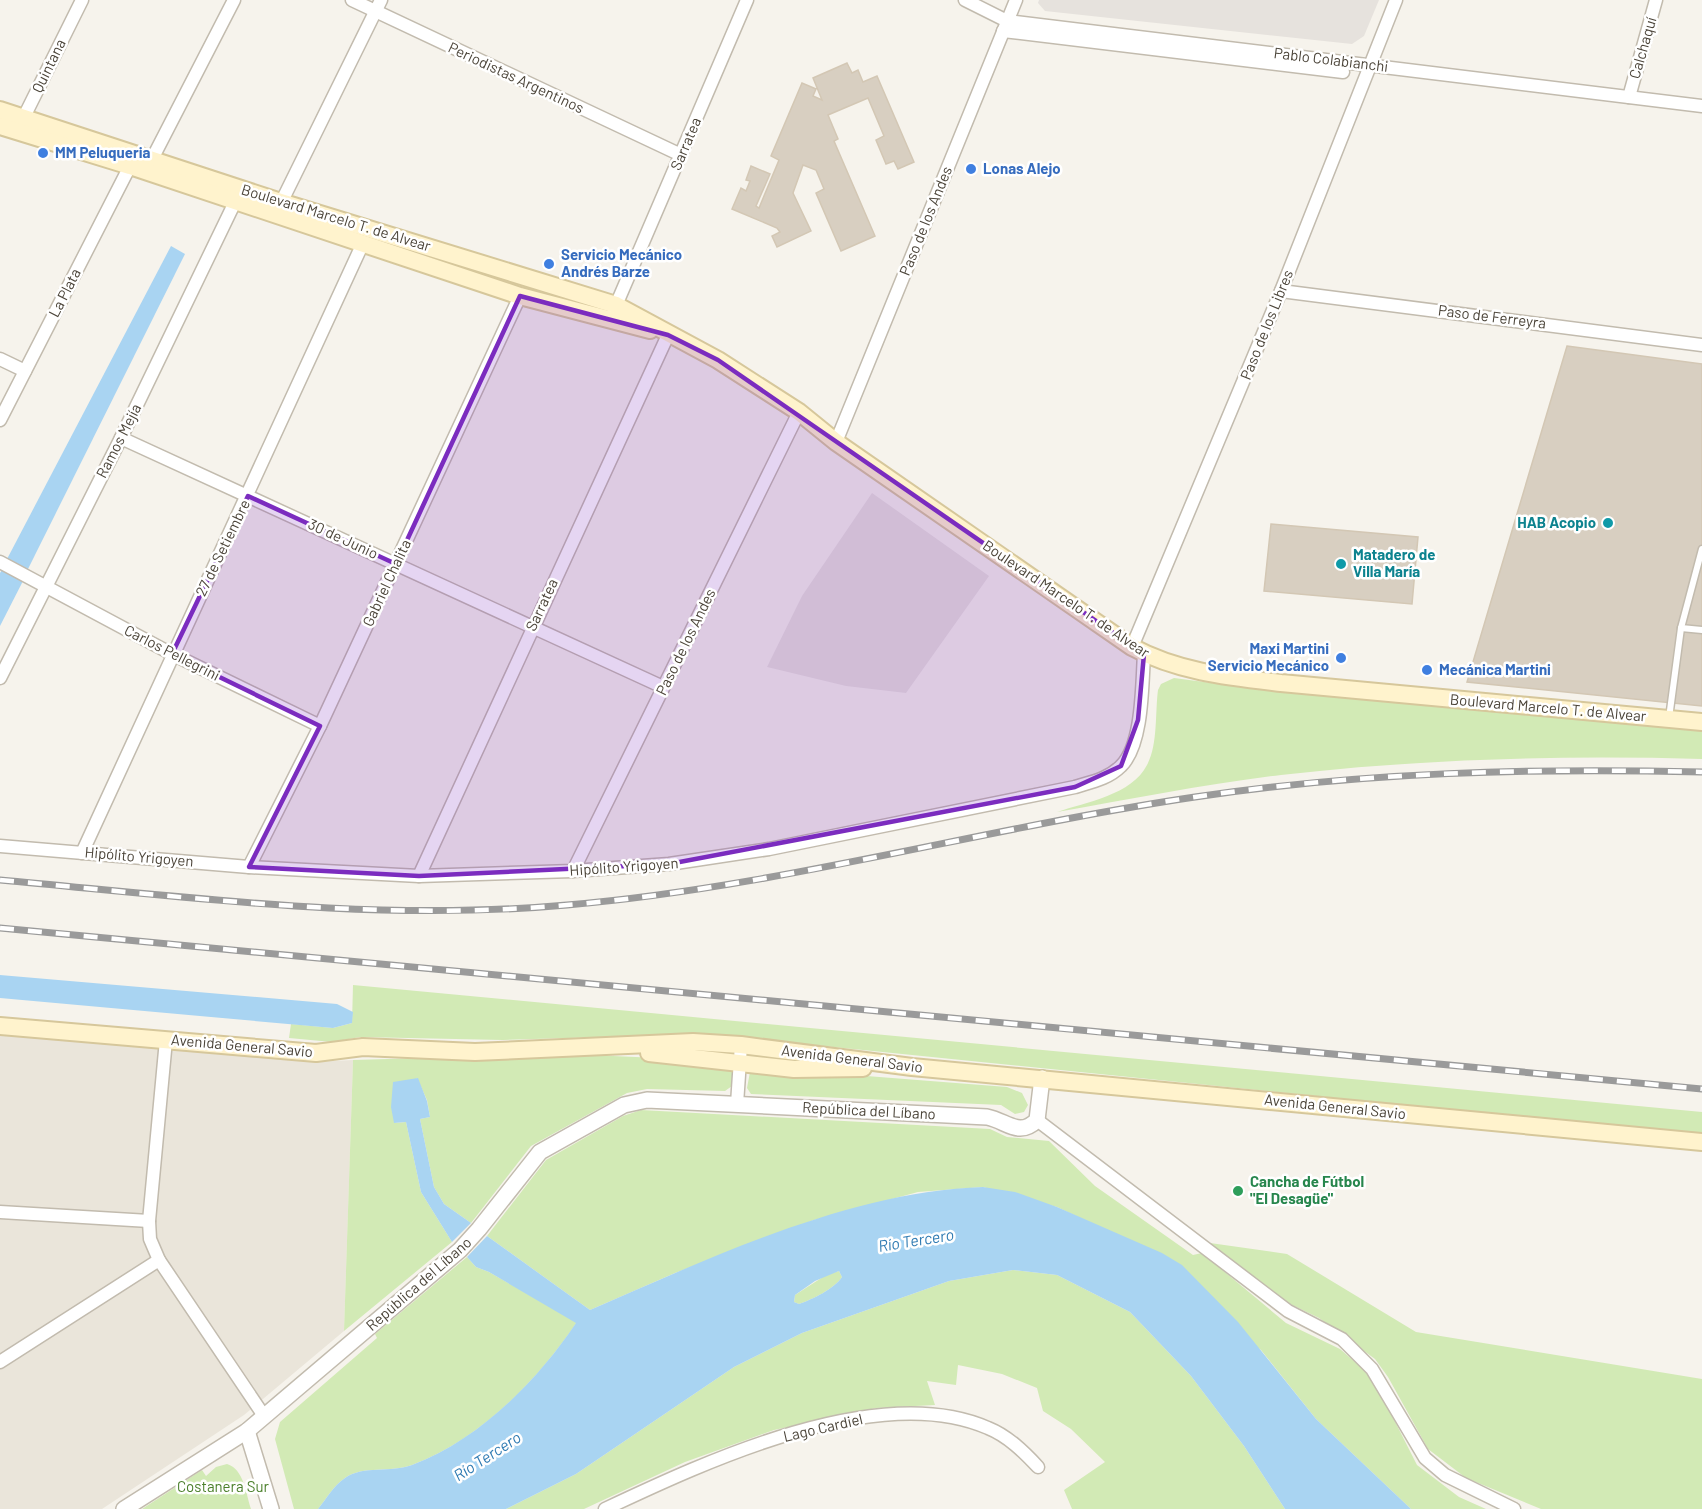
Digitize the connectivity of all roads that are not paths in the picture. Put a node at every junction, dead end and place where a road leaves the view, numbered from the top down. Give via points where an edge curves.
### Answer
1 (82, 0) edge
2 (234, 0) edge
3 (352, 0) edge
4 (747, 0) edge
5 (965, 0) edge
6 (1016, 0) edge
7 (1396, 0) edge
8 (1656, 0) edge
9 (378, 6) edge
10 (1005, 26) junction
11 (1369, 65) junction
12 (1343, 72) dead end
13 (1629, 97) junction
14 (1702, 106) edge
15 (0, 110) edge
16 (20, 124) junction
17 (0, 126) edge
18 (681, 155) junction
19 (149, 165) junction
20 (130, 166) junction
21 (235, 201) junction
22 (278, 209) junction
23 (363, 243) junction
24 (1281, 291) junction
25 (519, 296) junction
26 (613, 313) junction
27 (668, 335) junction
28 (1702, 345) edge
29 (0, 359) edge
30 (25, 371) junction
31 (799, 412) junction
32 (0, 420) edge
33 (121, 438) junction
34 (836, 441) junction
35 (248, 496) junction
36 (1702, 549) edge
37 (1700, 560) edge
38 (2, 563) edge
39 (396, 564) junction
40 (45, 586) junction
41 (531, 628) junction
42 (1681, 628) junction
43 (1702, 630) edge
44 (1138, 651) junction
45 (172, 654) junction
46 (0, 678) edge
47 (663, 687) junction
48 (1669, 719) junction
49 (1702, 722) edge
50 (320, 726) junction
51 (0, 846) edge
52 (82, 853) junction
53 (249, 867) junction
54 (573, 871) junction
55 (419, 876) junction
56 (0, 1026) edge
57 (165, 1040) junction
58 (741, 1045) junction
59 (572, 1048) junction
60 (740, 1063) junction
61 (912, 1067) junction
62 (1042, 1078) junction
63 (737, 1104) junction
64 (1037, 1120) junction
65 (1702, 1142) edge
66 (0, 1212) edge
67 (149, 1221) junction
68 (159, 1260) junction
69 (0, 1362) edge
70 (264, 1416) junction
71 (247, 1431) junction
72 (1038, 1467) dead end
73 (628, 1504) edge
74 (124, 1509) edge
75 (272, 1509) edge
76 (605, 1509) edge
77 (1514, 1509) edge

1 - 16 street, Quintana
2 - 19 street
3 - 9 street, Periodistas Argentinos
4 - 18 street, Sarratea
5 - 10 street, Pablo Colabianchi
6 - 10 street, Paso de los Andes
7 - 11 street, Paso de los Libres
8 - 13 street, Calchaquí
9 - 18 street, Periodistas Argentinos
9 - 22 street
10 - 11 street, Pablo Colabianchi
10 - 12 street
10 - 34 street, Paso de los Andes
11 - 13 street, Pablo Colabianchi
11 - 24 street, Paso de los Libres
13 - 14 street, Pablo Colabianchi
15 - 16 main road, Boulevard Marcelo T. de Alvear
16 - 17 main road, Boulevard Marcelo T. de Alvear
16 - 19 main road, Boulevard Marcelo T. de Alvear
16 - 20 main road, Boulevard Marcelo T. de Alvear
18 - 26 street, Sarratea
19 - 20 main road, Boulevard Marcelo T. de Alvear
19 - 21 main road, Boulevard Marcelo T. de Alvear
19 - 22 main road, Boulevard Marcelo T. de Alvear
20 - 30 street, La Plata
21 - 22 main road, Boulevard Marcelo T. de Alvear
21 - 33 street, Ramos Mejía
22 - 23 main road, Boulevard Marcelo T. de Alvear
22 - 26 main road, Boulevard Marcelo T. de Alvear
23 - 25 main road, Boulevard Marcelo T. de Alvear
23 - 35 street, 27 de Setiembre
24 - 28 street, Paso de Ferreyra
24 - 44 street, Paso de los Libres
25 - 26 main road, Boulevard Marcelo T. de Alvear
25 - 39 street, Gabriel Chalita
26 - 27 main road, Boulevard Marcelo T. de Alvear
27 - 31 main road, Boulevard Marcelo T. de Alvear via 718,360
27 - 41 street, Sarratea
29 - 30 street
30 - 32 street, La Plata
31 - 34 main road, Boulevard Marcelo T. de Alvear
31 - 47 street, Paso de los Andes
33 - 35 street, 30 de Junio
33 - 40 street, Ramos Mejía
34 - 44 main road, Boulevard Marcelo T. de Alvear
35 - 39 street, 30 de Junio
35 - 45 street, 27 de Setiembre
36 - 37 lane
37 - 42 lane
38 - 40 street, Carlos Pellegrini
39 - 41 street, 30 de Junio
39 - 50 street, Gabriel Chalita
40 - 45 street, Carlos Pellegrini
40 - 46 street, Ramos Mejía
41 - 47 street, 30 de Junio
41 - 55 street, Sarratea
42 - 43 lane
42 - 48 lane
44 - 48 main road, Boulevard Marcelo T. de Alvear via 1184,668 1281,683
44 - 54 street, Hipólito Yrigoyen via 1138,720 1131,749 1121,766 1096,781 769,849 669,864
45 - 50 street, Carlos Pellegrini
45 - 52 street, 27 de Setiembre
47 - 54 street, Paso de los Andes
48 - 49 main road, Boulevard Marcelo T. de Alvear
50 - 53 street, Gabriel Chalita
51 - 52 street, Hipólito Yrigoyen
52 - 53 street, Hipólito Yrigoyen
53 - 55 street, Hipólito Yrigoyen
54 - 55 street, Hipólito Yrigoyen
56 - 57 main road, Avenida General Savio
57 - 59 main road, Avenida General Savio via 316,1053 363,1047 475,1052
57 - 67 street
58 - 59 main road, Avenida General Savio via 693,1042
58 - 60 street
58 - 61 main road, Avenida General Savio
59 - 60 main road
60 - 61 main road via 812,1070
60 - 63 street
61 - 62 main road, Avenida General Savio
62 - 64 street
62 - 65 main road, Avenida General Savio
63 - 64 street, República del Líbano via 987,1117 1019,1130
63 - 70 street, República del Líbano via 647,1100 624,1105 540,1152 460,1250
64 - 77 street via 1288,1311 1342,1339 1372,1369 1425,1458 1454,1480
66 - 67 street
67 - 68 street via 150,1239
68 - 69 street
68 - 70 street
70 - 71 street, República del Líbano
71 - 74 street, República del Líbano
71 - 75 street
72 - 73 street, Lago Cardiel via 1006,1438 970,1421 924,1414 877,1416 824,1425 708,1462
73 - 76 street, Lago Cardiel

